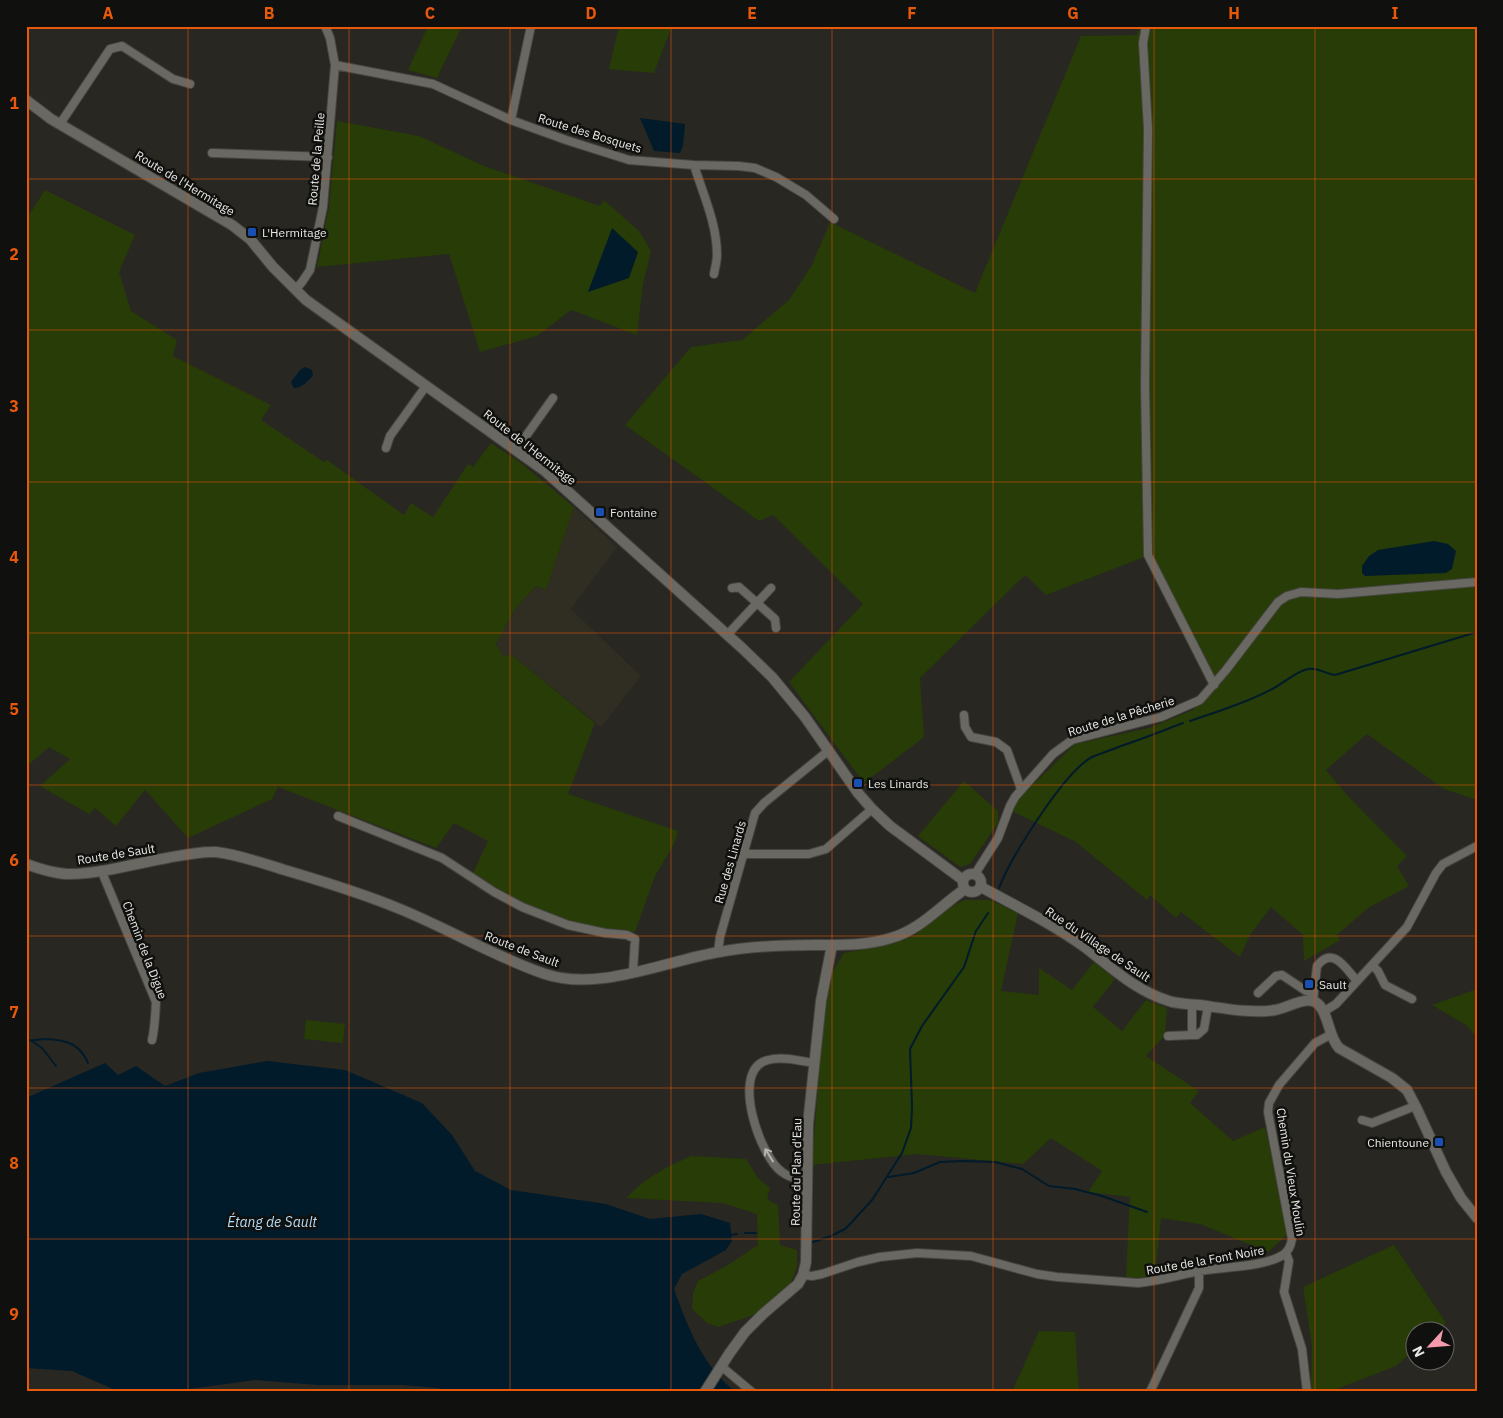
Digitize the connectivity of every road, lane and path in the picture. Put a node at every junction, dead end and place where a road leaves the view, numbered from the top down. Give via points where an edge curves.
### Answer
1 (326, 26) edge
2 (531, 26) edge
3 (1146, 26) edge
4 (335, 64) junction
5 (190, 84) dead end
6 (26, 100) edge
7 (511, 120) junction
8 (60, 124) junction
9 (212, 153) dead end
10 (328, 157) junction
11 (694, 165) junction
12 (834, 219) dead end
13 (714, 274) dead end
14 (295, 290) junction
15 (426, 386) junction
16 (553, 398) dead end
17 (386, 448) dead end
18 (516, 450) junction
19 (1477, 582) edge
20 (732, 588) dead end
21 (771, 588) dead end
22 (756, 603) junction
23 (776, 628) dead end
24 (727, 635) junction
25 (1214, 685) junction
26 (964, 715) dead end
27 (828, 750) junction
28 (1021, 789) junction
29 (872, 810) junction
30 (338, 816) dead end
31 (1477, 846) edge
32 (744, 854) junction
33 (26, 864) edge
34 (101, 870) junction
35 (976, 874) junction
36 (964, 885) junction
37 (981, 887) junction
38 (832, 945) junction
39 (718, 952) junction
40 (1372, 964) junction
41 (633, 972) junction
42 (1357, 982) junction
43 (1258, 993) dead end
44 (1313, 997) junction
45 (1412, 999) dead end
46 (1192, 1004) junction
47 (1208, 1006) junction
48 (1323, 1012) junction
49 (1192, 1035) junction
50 (1330, 1035) junction
51 (1168, 1036) dead end
52 (152, 1040) dead end
53 (814, 1063) junction
54 (1416, 1106) junction
55 (1362, 1120) dead end
56 (808, 1181) junction
57 (1477, 1218) edge
58 (1286, 1253) junction
59 (1199, 1271) junction
60 (803, 1275) junction
61 (720, 1367) junction
62 (705, 1392) edge
63 (752, 1392) edge
64 (1150, 1392) edge
65 (1307, 1392) edge

1 - 4 street, Route de la Peille
2 - 7 street
3 - 25 street via 1143,43 1148,129 1145,385 1148,555
4 - 7 street, Route des Bosquets via 433,84
4 - 10 street, Route de la Peille
5 - 8 street via 173,79 122,46 110,49
6 - 8 street, Route de l'Hermitage
7 - 11 street, Route des Bosquets via 628,160
8 - 14 street, Route de l'Hermitage via 232,224 250,239
9 - 10 street
10 - 14 street, Route de la Peille via 323,207 310,270
11 - 12 street, Route des Bosquets via 738,166 765,171 806,195
11 - 13 street via 715,236 718,256
14 - 15 street, Route de l'Hermitage
15 - 17 street via 390,436
15 - 18 street, Route de l'Hermitage
16 - 18 street
18 - 24 street, Route de l'Hermitage via 545,471
19 - 25 street, Route de la Pêcherie via 1338,594 1301,592 1287,596 1278,602
20 - 22 street via 739,587
21 - 22 street
22 - 23 street via 775,619
22 - 24 street
24 - 27 street, Route de l'Hermitage via 772,677
25 - 28 street, Route de la Pêcherie via 1194,704 1161,717 1072,740 1053,754
26 - 28 street via 965,727 971,736 996,742 1007,750
27 - 29 street, Route de l'Hermitage
27 - 32 street, Rue des Linards via 760,808
28 - 35 street, Route de la Pêcherie via 1010,806 998,838
29 - 32 street via 817,853
29 - 36 street, Route de l'Hermitage
30 - 41 street via 442,858 522,907 568,925 628,935 635,939
31 - 40 street via 1443,864 1407,927
32 - 39 street, Rue des Linards
33 - 34 street, Route de Sault via 69,874
34 - 41 street, Route de Sault via 192,853 215,852 314,879 400,909 547,974 577,980
34 - 52 street, Chemin de la Digue via 156,1002
35 - 36 street via 966,875
35 - 37 street
36 - 37 street via 973,892
36 - 38 street, Route de Sault via 908,932 863,944
37 - 46 street, Rue du Village de Sault via 1044,921 1140,989 1170,1001
38 - 39 street, Route de Sault via 774,946
38 - 53 street, Route du Plan d'Eau via 820,1001
39 - 41 street, Route de Sault
40 - 42 street
40 - 45 street via 1385,984
42 - 44 street via 1338,959 1327,958 1317,966
42 - 48 street via 1336,1004
43 - 44 street via 1276,976 1282,975
44 - 47 street, Rue du Village de Sault via 1276,1010
44 - 48 street
46 - 47 street, Rue du Village de Sault
46 - 49 street
47 - 49 street via 1204,1029
48 - 50 street
49 - 51 street
50 - 54 street via 1339,1048 1407,1090
50 - 58 street, Chemin du Vieux Moulin via 1315,1043 1279,1085 1269,1103 1292,1238
53 - 56 street, Route du Plan d'Eau via 808,1124
56 -> 53 street via 781,1172 767,1154 749,1101 749,1083 755,1068 767,1060
54 - 55 street via 1372,1123
54 - 57 street via 1446,1172
56 - 60 street, Route du Plan d'Eau
58 - 59 street, Route de la Font Noire via 1258,1263
58 - 65 street, Chemin du Vieux Moulin via 1289,1261 1284,1292 1302,1349
59 - 60 street, Route de la Font Noire via 1138,1283 1037,1274 971,1256 917,1254 880,1257 822,1274
59 - 64 street via 1199,1288
60 - 61 street via 798,1284 754,1322
61 - 62 street
61 - 63 street

